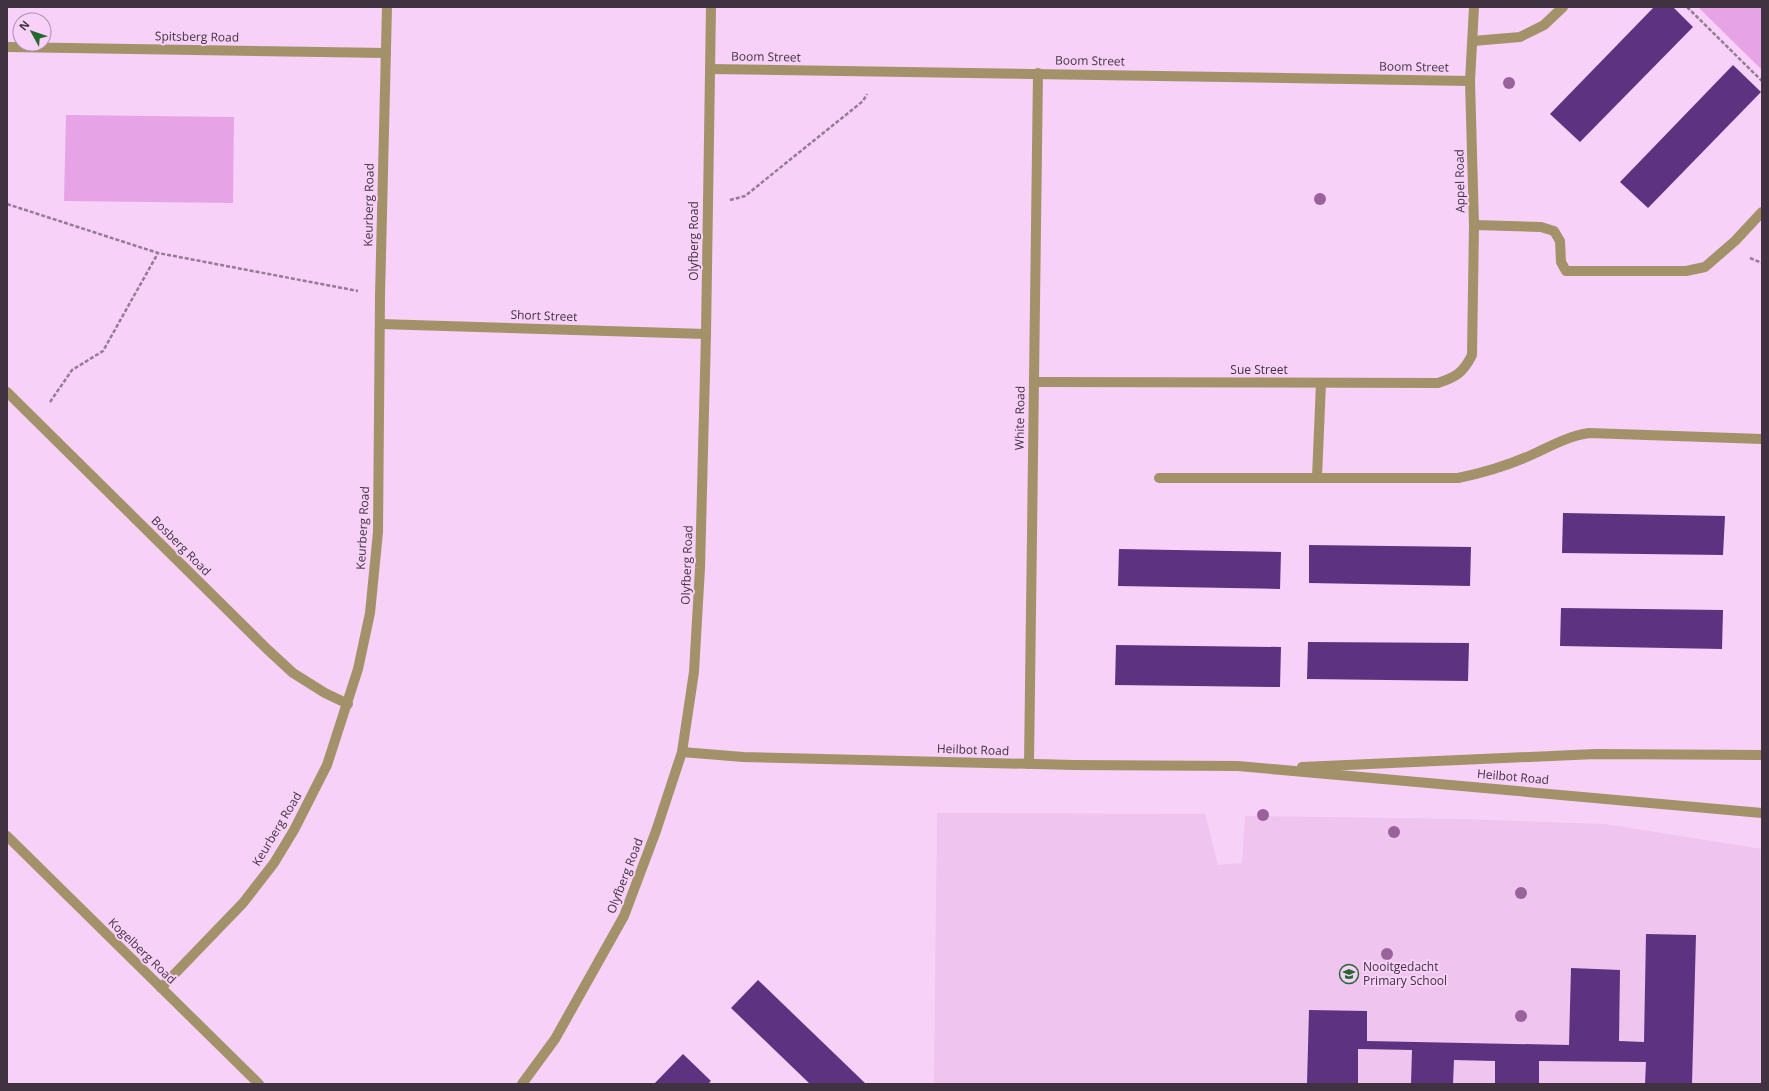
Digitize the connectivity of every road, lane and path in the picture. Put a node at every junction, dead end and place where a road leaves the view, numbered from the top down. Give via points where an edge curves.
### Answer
1 (387, 7) edge
2 (711, 7) edge
3 (1474, 7) edge
4 (1563, 7) edge
5 (1687, 7) edge
6 (1473, 41) junction
7 (7, 47) edge
8 (386, 53) junction
9 (710, 69) junction
10 (881, 72) junction
11 (1038, 73) junction
12 (1470, 81) junction
13 (1762, 81) edge
14 (7, 204) edge
15 (707, 206) junction
16 (1762, 212) edge
17 (1474, 226) junction
18 (158, 253) junction
19 (380, 296) junction
20 (380, 324) junction
21 (706, 334) junction
22 (1472, 356) joint
23 (1034, 382) junction
24 (1321, 384) junction
25 (7, 392) edge
26 (37, 421) junction
27 (1762, 439) edge
28 (1317, 477) junction
29 (1159, 478) dead end
30 (348, 704) junction
31 (682, 752) junction
32 (1762, 754) edge
33 (1029, 764) junction
34 (1262, 768) junction
35 (1762, 813) edge
36 (7, 836) edge
37 (161, 988) junction
38 (259, 1084) edge
39 (522, 1084) edge

1 - 8 street, Keurberg Road
2 - 9 street, Olyfberg Road
3 - 6 street, Appel Road
4 - 6 street via 1544,25 1520,38
5 - 13 path
6 - 12 street, Appel Road
7 - 8 street, Spitsberg Road
8 - 19 street, Keurberg Road
9 - 10 street, Boom Street
9 - 15 street, Olyfberg Road
10 - 11 street, Boom Street
10 - 15 path via 862,101 745,196
11 - 12 street, Boom Street
11 - 23 street, White Road
12 - 17 street, Appel Road
14 - 18 path
15 - 21 street, Olyfberg Road
16 - 17 street via 1735,241 1705,267 1686,271 1566,271 1560,262 1560,241 1554,231 1541,227
17 - 22 street, Appel Road
18 - 19 path
18 - 26 path via 103,351 72,370
19 - 20 street, Keurberg Road
20 - 21 street, Short Street
20 - 30 street, Keurberg Road via 378,532 370,613
21 - 31 street, Olyfberg Road via 695,665
22 - 24 street, Sue Street via 1466,368 1455,377 1438,383
23 - 24 street, Sue Street
23 - 33 street, White Road
24 - 28 street
25 - 26 street, Bosberg Road
26 - 30 street, Bosberg Road via 267,649 294,673
27 - 28 street via 1589,433 1575,435 1484,473 1458,478
28 - 29 street
30 - 37 street, Keurberg Road via 327,765 274,863 243,903
31 - 33 street, Heilbot Road via 743,757
31 - 39 street, Olyfberg Road via 624,916 555,1039
32 - 34 street, Heilbot Road via 1596,754
33 - 34 street, Heilbot Road
34 - 35 street, Heilbot Road
36 - 37 street, Kogelberg Road
37 - 38 street, Kogelberg Road

